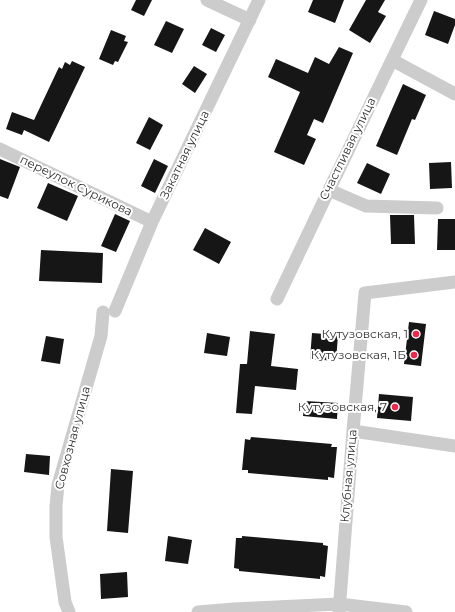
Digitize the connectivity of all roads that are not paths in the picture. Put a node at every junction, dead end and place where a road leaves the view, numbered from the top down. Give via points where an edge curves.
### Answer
1 (207, 0) edge
2 (259, 0) edge
3 (421, 0) edge
4 (250, 20) junction
5 (392, 60) junction
6 (455, 94) edge
7 (0, 150) edge
8 (329, 190) junction
9 (437, 208) dead end
10 (152, 222) junction
11 (455, 282) edge
12 (277, 299) dead end
13 (109, 311) joint
14 (353, 431) junction
15 (455, 446) edge
16 (339, 608) edge
17 (69, 612) edge
18 (198, 612) edge
19 (406, 612) edge

1 - 4 street
2 - 4 street, Закатная улица
3 - 5 street, Счастливая улица
4 - 10 street, Закатная улица
5 - 6 street
5 - 8 street, Счастливая улица
7 - 10 street, переулок Сурикова
8 - 9 street via 366,206
8 - 12 street, Счастливая улица
10 - 13 street, Закатная улица
11 - 14 street, Клубная улица via 365,293
13 - 17 street, Совхозная улица via 58,485 56,537 65,602
14 - 15 street
14 - 16 street, Клубная улица
16 - 18 street via 234,608
16 - 19 street

